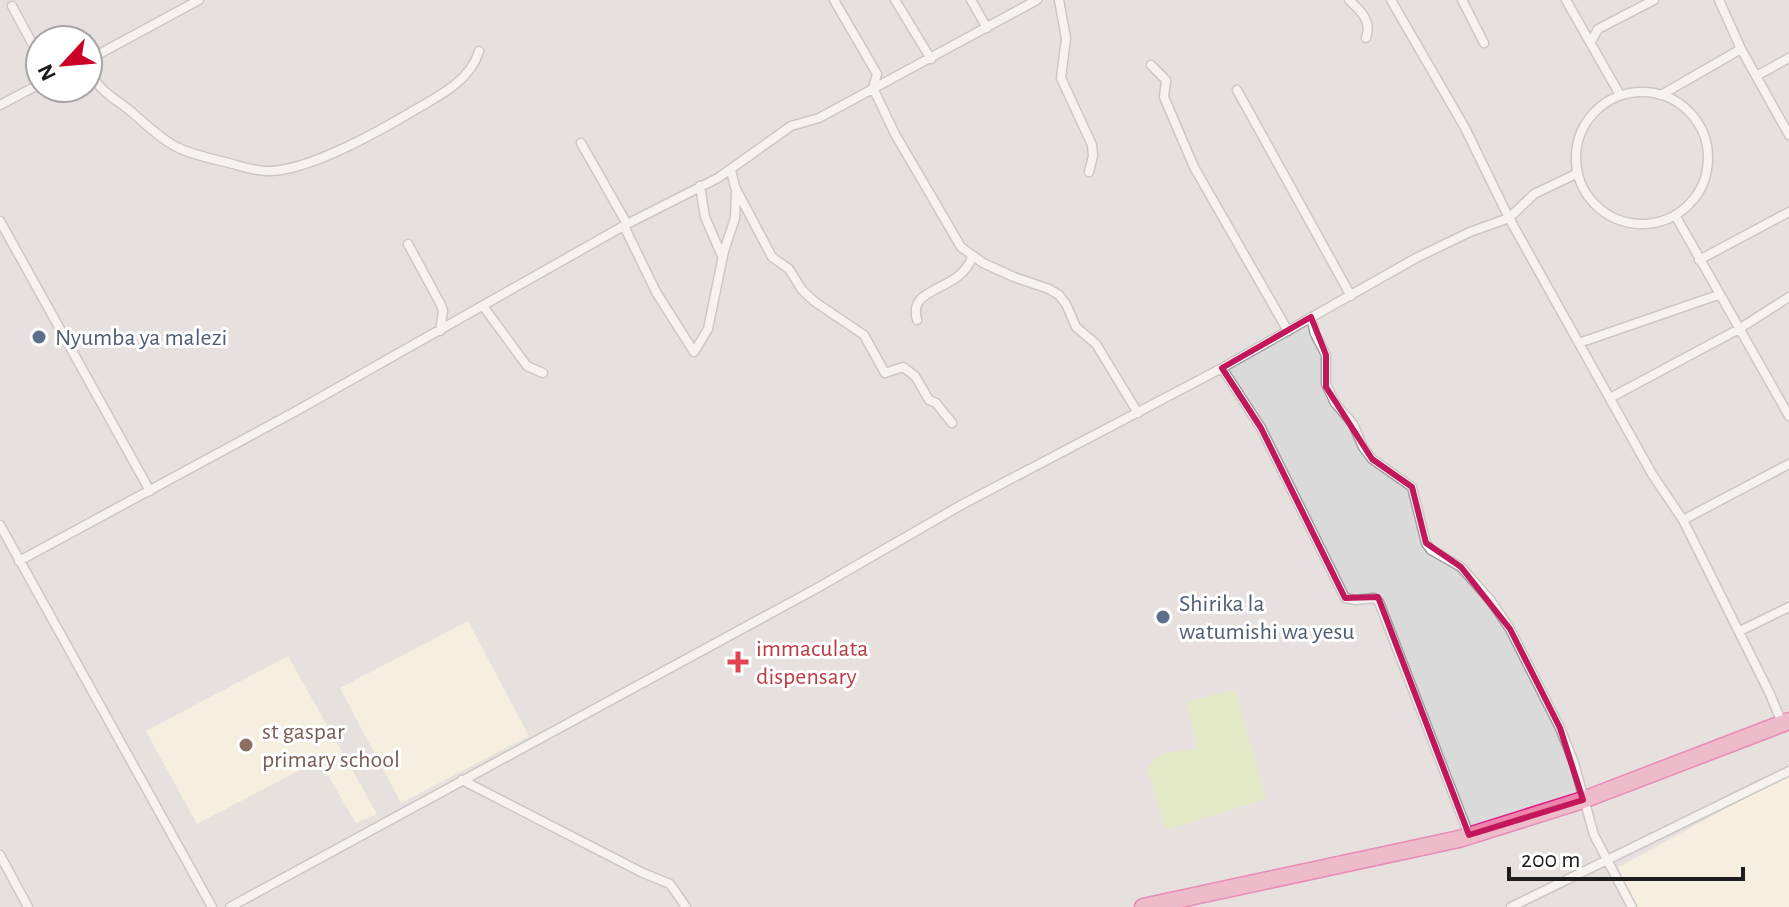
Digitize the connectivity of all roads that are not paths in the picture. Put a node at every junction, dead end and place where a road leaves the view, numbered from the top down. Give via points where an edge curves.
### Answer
1 (199, 0) edge
2 (834, 0) edge
3 (895, 0) edge
4 (971, 0) edge
5 (1037, 0) edge
6 (1059, 0) edge
7 (1349, 0) edge
8 (1391, 0) edge
9 (1462, 0) edge
10 (1566, 0) edge
11 (1654, 0) edge
12 (1719, 0) edge
13 (12, 6) dead end
14 (24, 28) edge
15 (987, 28) junction
16 (1584, 28) junction
17 (1598, 29) junction
18 (1366, 38) dead end
19 (1591, 42) junction
20 (1484, 43) dead end
21 (1741, 49) junction
22 (104, 51) edge
23 (479, 51) dead end
24 (1789, 58) edge
25 (931, 59) junction
26 (1151, 65) dead end
27 (1758, 75) junction
28 (873, 88) junction
29 (1237, 90) dead end
30 (24, 92) edge
31 (104, 93) edge
32 (1620, 95) junction
33 (1661, 95) junction
34 (0, 105) edge
35 (1789, 135) edge
36 (581, 143) dead end
37 (731, 170) junction
38 (1089, 172) dead end
39 (1578, 173) junction
40 (700, 186) junction
41 (736, 191) junction
42 (1789, 212) edge
43 (1675, 215) junction
44 (1509, 218) junction
45 (0, 221) edge
46 (625, 225) junction
47 (408, 244) dead end
48 (723, 256) junction
49 (972, 257) junction
50 (1699, 260) junction
51 (1718, 295) junction
52 (1351, 296) junction
53 (1789, 297) edge
54 (483, 306) junction
55 (1311, 317) junction
56 (917, 320) dead end
57 (1739, 329) junction
58 (440, 331) junction
59 (1288, 331) junction
60 (1579, 343) junction
61 (1222, 368) junction
62 (543, 373) dead end
63 (1610, 398) junction
64 (1138, 413) junction
65 (1789, 416) edge
66 (952, 423) dead end
67 (1789, 464) edge
68 (150, 491) junction
69 (1683, 520) junction
70 (0, 525) edge
71 (19, 561) junction
72 (1789, 607) edge
73 (1740, 631) junction
74 (1786, 722) edge
75 (1789, 771) edge
76 (462, 780) junction
77 (1583, 800) junction
78 (1469, 835) junction
79 (0, 855) edge
80 (1607, 861) junction
81 (28, 907) edge
82 (212, 907) edge
83 (230, 907) edge
84 (686, 907) edge
85 (1143, 907) edge
86 (1511, 907) edge
87 (1632, 907) edge

1 - 22 street
2 - 28 street via 877,74
3 - 25 street
4 - 15 street
5 - 15 street
6 - 38 street via 1066,38 1061,78 1092,145
7 - 18 street via 1368,23
8 - 44 street via 1465,128
9 - 20 street
10 - 16 street
11 - 17 street
12 - 21 street
13 - 14 street
15 - 25 street
16 - 17 street
16 - 19 street
17 - 19 street
19 - 32 street
21 - 27 street
21 - 33 street
23 - 31 street via 475,64 453,86 390,124 315,160 281,170 198,156 167,143
24 - 27 street
25 - 28 street
26 - 59 street via 1166,80 1164,97 1194,167
27 - 35 street
28 - 37 street via 819,118 791,126
28 - 49 street via 951,233
29 - 52 street
30 - 34 street
32 - 33 street
32 - 39 street via 1588,120 1577,146
33 - 43 street via 1686,108 1702,131 1709,158 1703,185
36 - 46 street
37 - 40 street
37 - 41 street
39 - 43 street via 1589,199 1610,217 1637,225
39 - 44 street via 1534,194
40 - 46 street
40 - 48 street via 705,217
41 - 48 street via 735,218
41 - 66 street via 772,257 789,269 802,290 864,335 885,373 903,367 909,371
42 - 50 street
43 - 50 street
44 - 52 street via 1442,245
44 - 60 street
45 - 68 street
46 - 48 street via 656,292 694,352 708,329
46 - 54 street
47 - 58 street via 441,305
49 - 56 street via 961,276 919,299
49 - 64 street via 1059,295
50 - 51 street
51 - 57 street
51 - 60 street
52 - 55 street
53 - 57 street
54 - 58 street
54 - 62 street via 527,366
55 - 59 street
55 - 77 street via 1326,355 1326,384 1335,403 1372,459 1412,487 1431,550 1461,567 1510,629 1560,728
57 - 63 street
57 - 65 street
58 - 68 street
59 - 61 street
60 - 63 street
61 - 64 street
61 - 78 street via 1261,428 1342,594 1348,600 1379,602
63 - 69 street
64 - 76 street
67 - 69 street
68 - 71 street
69 - 73 street
70 - 71 street
71 - 82 street
72 - 73 street
73 - 74 street
74 - 77 highway
75 - 80 street
76 - 83 street
76 - 84 street via 670,884
77 - 78 highway
77 - 80 street
78 - 85 highway
79 - 81 street
80 - 86 street
80 - 87 street

